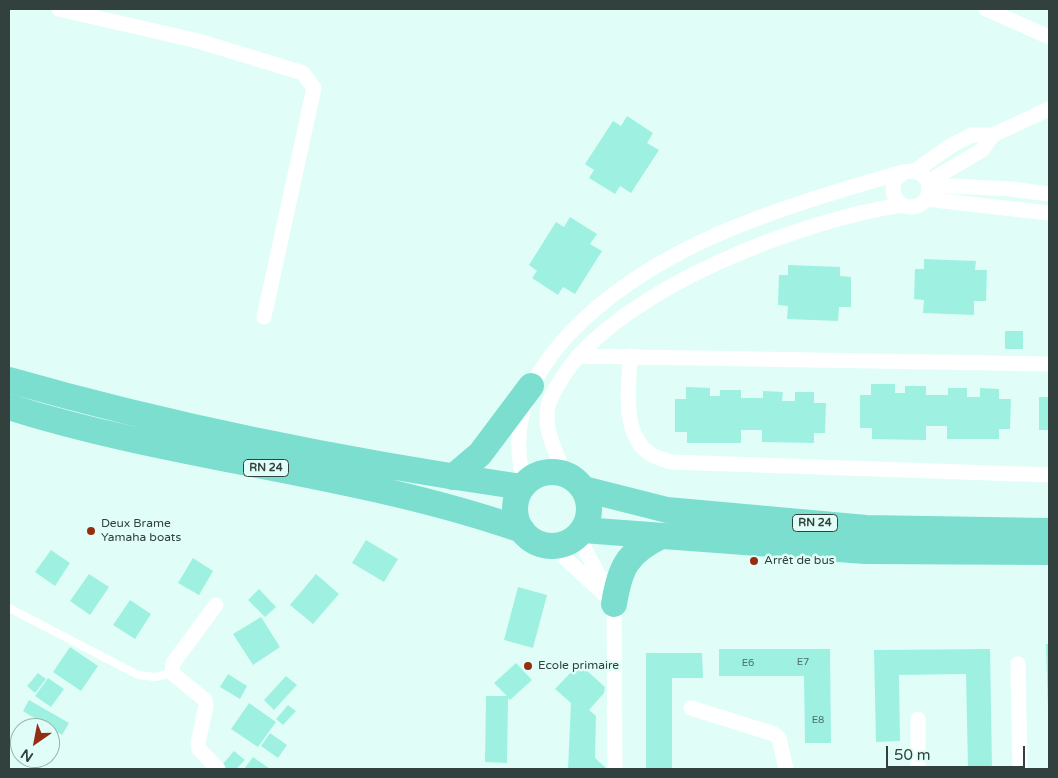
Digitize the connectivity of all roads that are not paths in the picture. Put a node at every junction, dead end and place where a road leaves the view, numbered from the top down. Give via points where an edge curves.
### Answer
1 (59, 9) edge
2 (986, 9) edge
3 (1049, 37) edge
4 (1049, 109) edge
5 (993, 135) junction
6 (909, 171) junction
7 (927, 189) junction
8 (1049, 194) edge
9 (902, 205) junction
10 (1049, 212) edge
11 (264, 317) dead end
12 (578, 356) junction
13 (630, 356) junction
14 (1049, 364) edge
15 (9, 380) edge
16 (531, 386) junction
17 (9, 408) edge
18 (1049, 475) edge
19 (453, 477) junction
20 (574, 482) junction
21 (524, 485) junction
22 (522, 530) junction
23 (1049, 530) edge
24 (581, 532) junction
25 (661, 536) junction
26 (552, 546) junction
27 (1049, 552) edge
28 (614, 604) junction
29 (216, 605) dead end
30 (9, 608) edge
31 (1018, 664) dead end
32 (172, 673) junction
33 (691, 708) dead end
34 (918, 719) dead end
35 (218, 769) edge
36 (615, 769) edge
37 (786, 769) edge
38 (918, 769) edge
39 (1020, 769) edge

1 - 11 street via 198,41 302,73 314,88
2 - 3 street
4 - 5 street
5 - 6 street via 972,135
5 - 7 street via 982,150
6 - 7 street via 920,173
6 - 9 street via 892,185 894,196
6 - 16 street via 784,207 710,237 640,275 593,309 552,352
7 - 8 street via 1011,189
7 - 9 street via 912,207
7 - 10 street
9 - 12 street via 856,213 796,231 732,256 673,286 613,323
12 - 13 street
12 - 20 street via 558,384 546,412 550,438
13 - 14 street
13 - 18 street via 629,420 649,453 672,462
15 - 19 highway, RN 24 via 204,430
16 - 19 highway via 480,454
16 - 21 street via 518,430 519,464
17 - 22 highway, RN 24 via 197,455 418,499
19 - 21 highway, RN 24
20 - 21 highway via 554,472 544,473
20 - 23 highway, RN 24 via 667,510 866,528
20 - 24 highway via 589,510
21 - 22 highway via 515,509
22 - 26 highway via 536,541
24 - 25 highway, RN 24
24 - 26 highway via 567,542
24 - 28 street via 581,542
25 - 27 highway, RN 24 via 865,551
25 - 28 highway via 634,553 623,566
26 - 28 street
28 - 36 street
29 - 32 street via 173,663
30 - 32 lane via 138,675 155,677
31 - 39 street
32 - 35 street via 205,700 199,749
33 - 37 street via 774,734 779,738
34 - 38 street

